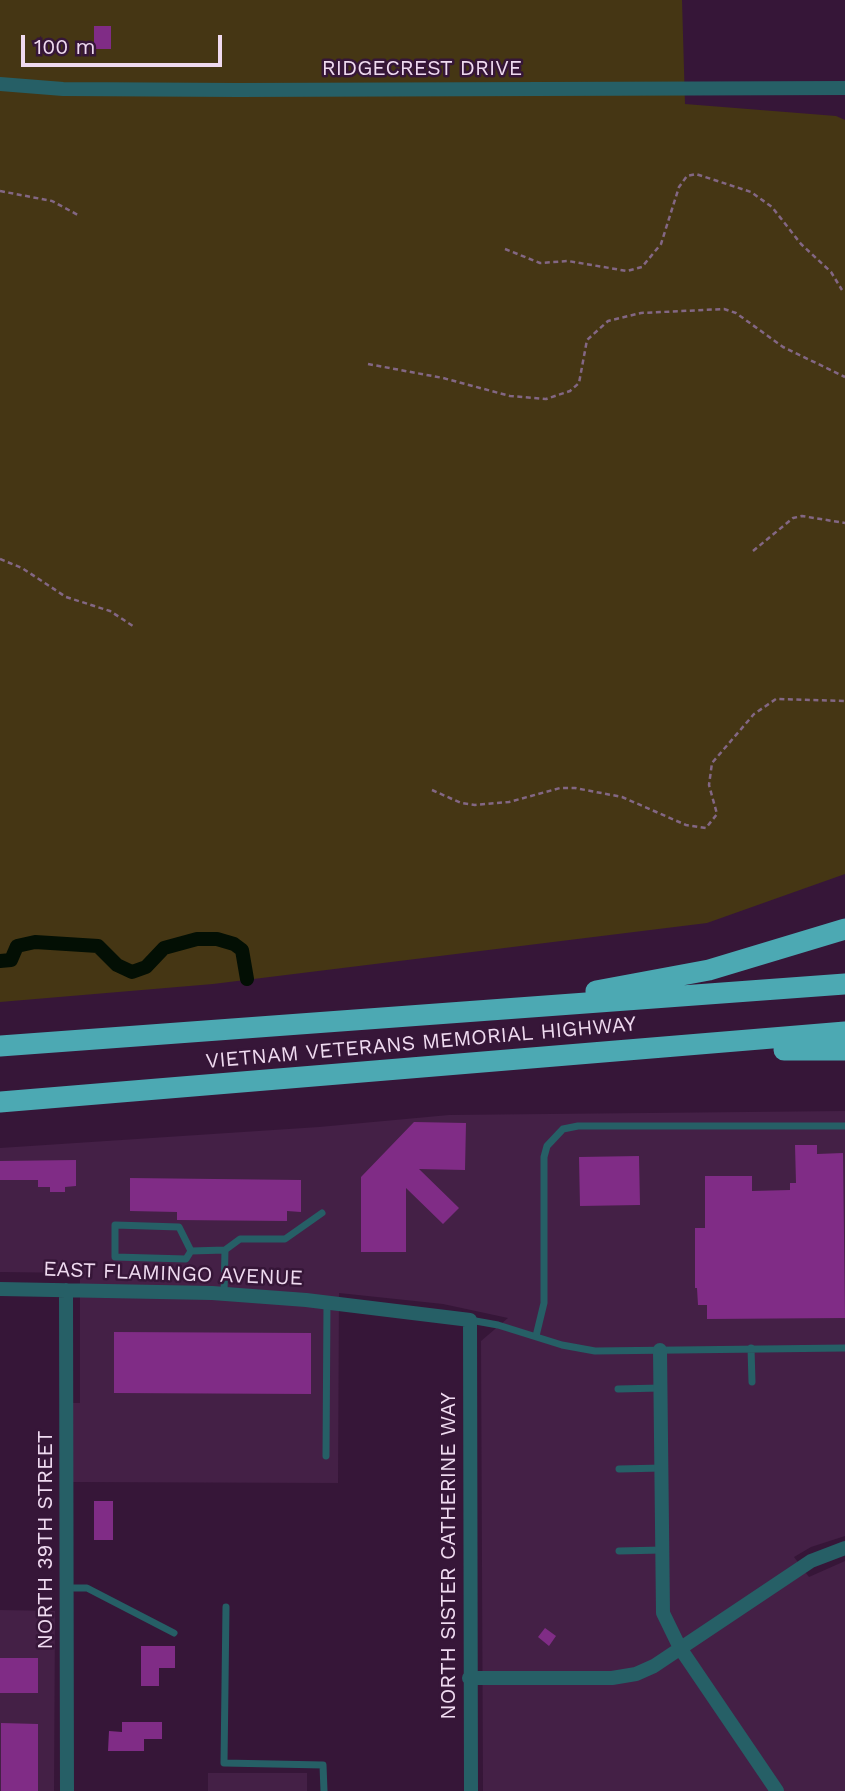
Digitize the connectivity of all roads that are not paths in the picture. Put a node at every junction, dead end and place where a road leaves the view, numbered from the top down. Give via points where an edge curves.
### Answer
1 (0, 84) edge
2 (845, 88) edge
3 (845, 929) edge
4 (845, 984) edge
5 (515, 1008) junction
6 (845, 1032) edge
7 (0, 1046) edge
8 (653, 1049) junction
9 (845, 1050) edge
10 (0, 1102) edge
11 (845, 1126) edge
12 (322, 1213) dead end
13 (225, 1250) junction
14 (191, 1251) junction
15 (0, 1289) edge
16 (66, 1290) junction
17 (225, 1294) junction
18 (327, 1303) junction
19 (470, 1321) junction
20 (536, 1336) junction
21 (751, 1348) junction
22 (845, 1348) edge
23 (660, 1350) junction
24 (752, 1382) dead end
25 (661, 1388) junction
26 (618, 1389) dead end
27 (326, 1456) dead end
28 (662, 1468) junction
29 (618, 1469) dead end
30 (845, 1548) edge
31 (663, 1549) junction
32 (619, 1551) dead end
33 (66, 1588) junction
34 (226, 1606) dead end
35 (174, 1633) dead end
36 (680, 1648) junction
37 (469, 1678) junction
38 (67, 1791) edge
39 (324, 1791) edge
40 (471, 1791) edge
41 (777, 1791) edge

1 - 2 street, RIDGECREST DRIVE via 211,90
3 - 5 highway via 709,970
4 - 5 highway, VIETNAM VETERANS MEMORIAL HIGHWAY
5 - 7 highway, VIETNAM VETERANS MEMORIAL HIGHWAY
6 - 8 highway, VIETNAM VETERANS MEMORIAL HIGHWAY
8 - 9 highway
8 - 10 highway, VIETNAM VETERANS MEMORIAL HIGHWAY
11 - 20 lane via 563,1129 547,1146 544,1157 544,1303
12 - 13 lane via 285,1239 240,1239
13 - 14 lane
13 - 17 lane
14 - 14 lane via 179,1227 115,1225 115,1257 186,1259
15 - 16 street, EAST FLAMINGO AVENUE
16 - 17 street, EAST FLAMINGO AVENUE
16 - 33 street, NORTH 39TH STREET
17 - 18 street, EAST FLAMINGO AVENUE
18 - 19 street, EAST FLAMINGO AVENUE
18 - 27 lane
19 - 20 lane
19 - 37 street, NORTH SISTER CATHERINE WAY
20 - 23 lane via 595,1350
21 - 22 lane
21 - 23 lane
21 - 24 lane
23 - 25 street
25 - 26 lane
25 - 28 street
28 - 29 lane
28 - 31 street
30 - 36 street via 811,1561
31 - 32 lane
31 - 36 street via 663,1613
33 - 35 lane via 87,1588
33 - 38 street, NORTH 39TH STREET
34 - 39 lane via 225,1763 323,1765
36 - 37 street via 636,1674 612,1678
36 - 41 street
37 - 40 street, NORTH SISTER CATHERINE WAY

